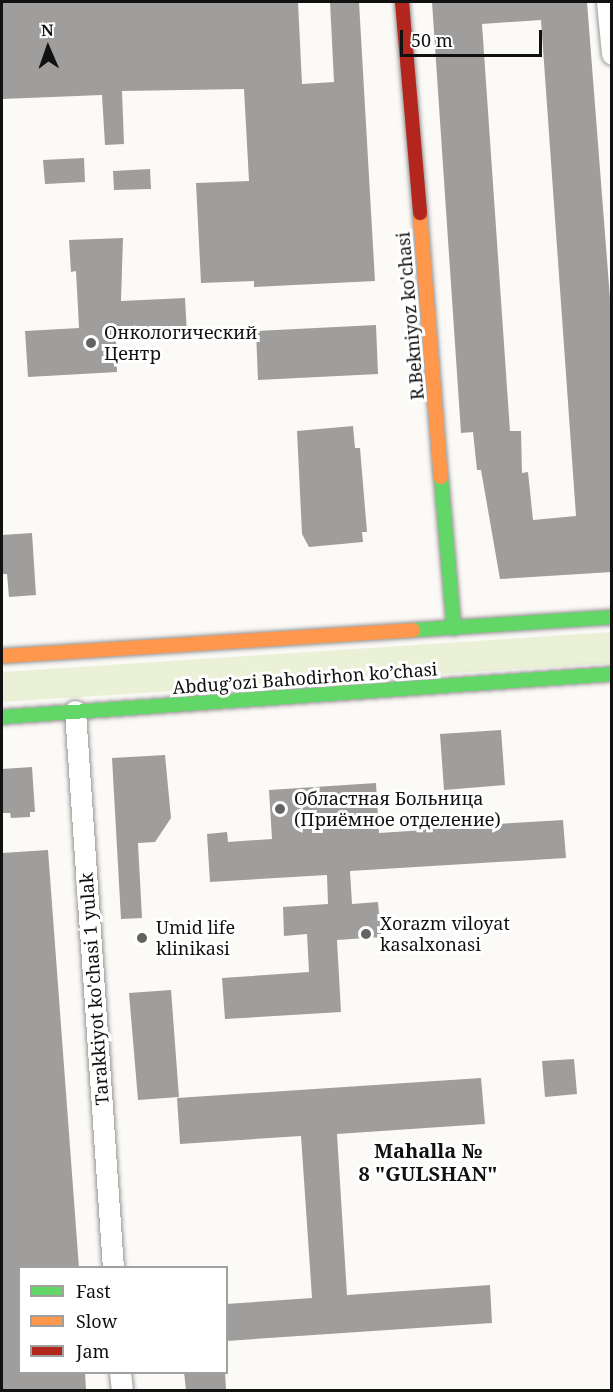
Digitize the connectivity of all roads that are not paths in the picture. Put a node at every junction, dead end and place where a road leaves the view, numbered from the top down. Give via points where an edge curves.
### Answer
1 (402, 2) edge
2 (607, 2) edge
3 (612, 54) edge
4 (612, 617) edge
5 (454, 628) junction
6 (2, 656) edge
7 (612, 674) edge
8 (75, 711) junction
9 (2, 717) edge
10 (113, 1266) edge
11 (120, 1374) edge
12 (122, 1390) edge

1 - 5 main road, R.Bekniyoz ko'chasi
2 - 3 street
4 - 5 main road
5 - 6 main road
7 - 8 main road, Abdug’ozi Bahodirhon ko’chasi
8 - 9 main road, Abdug’ozi Bahodirhon ko’chasi
8 - 10 street, Tarakkiyot ko'chasi 1 yulak
11 - 12 street

